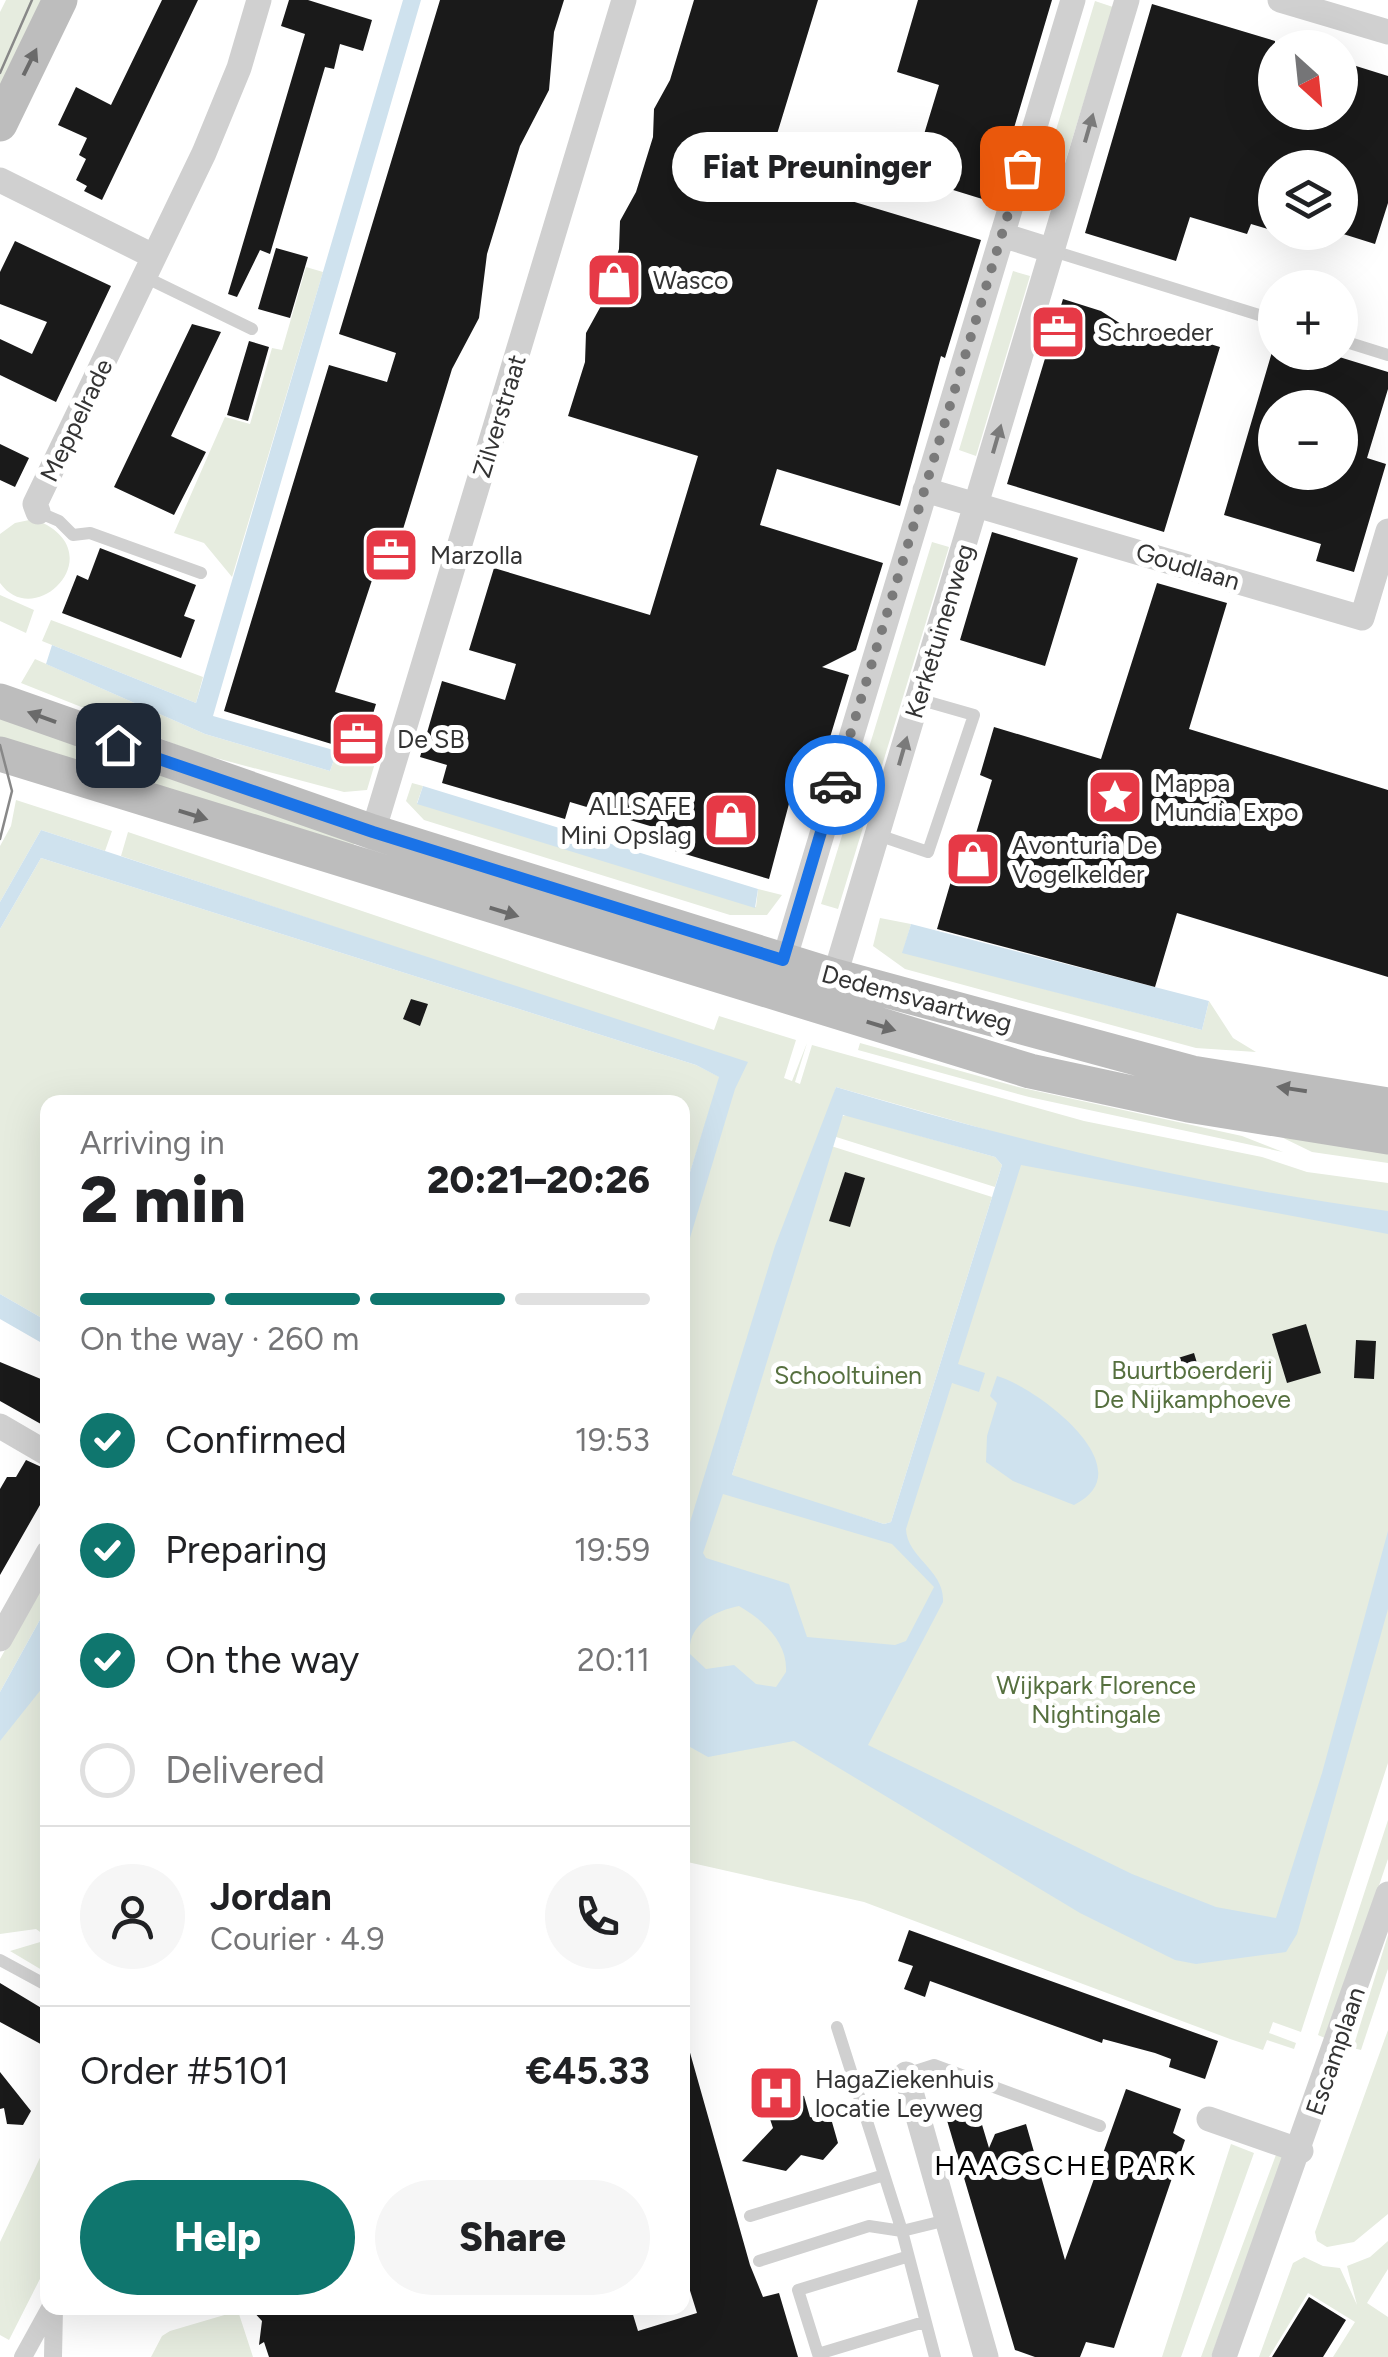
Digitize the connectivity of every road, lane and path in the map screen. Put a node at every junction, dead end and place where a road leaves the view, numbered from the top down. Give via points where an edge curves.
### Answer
1 (60, 0) edge
2 (259, 0) edge
3 (624, 0) edge
4 (1073, 0) edge
5 (1127, 0) edge
6 (1280, 0) edge
7 (1388, 32) edge
8 (0, 124) edge
9 (0, 180) edge
10 (1002, 235) junction
11 (1053, 251) junction
12 (149, 266) junction
13 (1258, 315) edge
14 (252, 329) dead end
15 (1358, 346) edge
16 (1388, 355) edge
17 (926, 490) junction
18 (978, 504) junction
19 (38, 512) joint
20 (1388, 534) edge
21 (200, 574) dead end
22 (918, 699) junction
23 (0, 701) edge
24 (0, 755) edge
25 (373, 832) junction
26 (878, 835) junction
27 (783, 960) junction
28 (834, 976) junction
29 (774, 996) junction
30 (826, 1011) junction
31 (1388, 1105) edge
32 (1388, 1137) edge
33 (0, 1426) edge
34 (40, 1449) edge
35 (40, 1567) edge
36 (0, 1639) edge
37 (1388, 1894) edge
38 (0, 1960) edge
39 (40, 1982) edge
40 (837, 2027) dead end
41 (906, 2074) joint
42 (1209, 2119) dead end
43 (1100, 2126) dead end
44 (1300, 2151) junction
45 (881, 2176) junction
46 (750, 2216) dead end
47 (947, 2220) junction
48 (902, 2231) junction
49 (906, 2257) junction
50 (759, 2261) dead end
51 (48, 2315) edge
52 (52, 2315) edge
53 (924, 2322) junction
54 (23, 2357) edge
55 (54, 2357) edge
56 (935, 2357) edge
57 (986, 2357) edge
58 (1224, 2357) edge

8 -> 1 main road
2 - 12 street, Meppelrade via 204,153
3 - 25 street, Zilverstraat
4 - 10 street
11 -> 5 street, Kerketuinenweg
6 - 7 street
9 - 12 street
10 - 11 street
10 - 17 street
11 - 13 lane
18 -> 11 street, Kerketuinenweg
12 - 14 lane
12 - 19 street, Meppelrade via 35,504
15 - 16 lane
17 - 18 street, Goudlaan
17 - 27 street
18 - 20 street, Goudlaan via 1362,618
18 - 22 street, Kerketuinenweg
19 - 21 lane, Meppelrade via 73,535 90,532
26 -> 22 street, Kerketuinenweg
22 - 26 lane via 974,715 928,852
25 -> 23 main road, Dedemsvaartweg
24 -> 29 main road, Dedemsvaartweg
25 - 27 main road, Dedemsvaartweg
26 - 28 street, Kerketuinenweg
27 - 28 main road, Dedemsvaartweg
27 - 29 street
28 - 30 street, Kerketuinenweg
31 -> 28 main road, Dedemsvaartweg via 1192,1073
29 - 30 main road, Dedemsvaartweg
30 -> 32 main road, Dedemsvaartweg via 1030,1072 1188,1106
33 - 34 street
35 - 36 street
37 - 44 street, Escamplaan
38 - 39 lane
40 - 45 lane
41 - 43 lane via 934,2065
41 - 47 street
42 - 44 street
44 - 58 street, Escamplaan
45 - 46 lane
45 - 48 lane
47 - 48 lane
47 - 57 street
48 - 49 lane
48 - 50 lane via 869,2226
49 - 53 lane
49 - 53 lane via 798,2290 818,2354
51 - 54 street
52 - 55 street
53 - 56 lane

